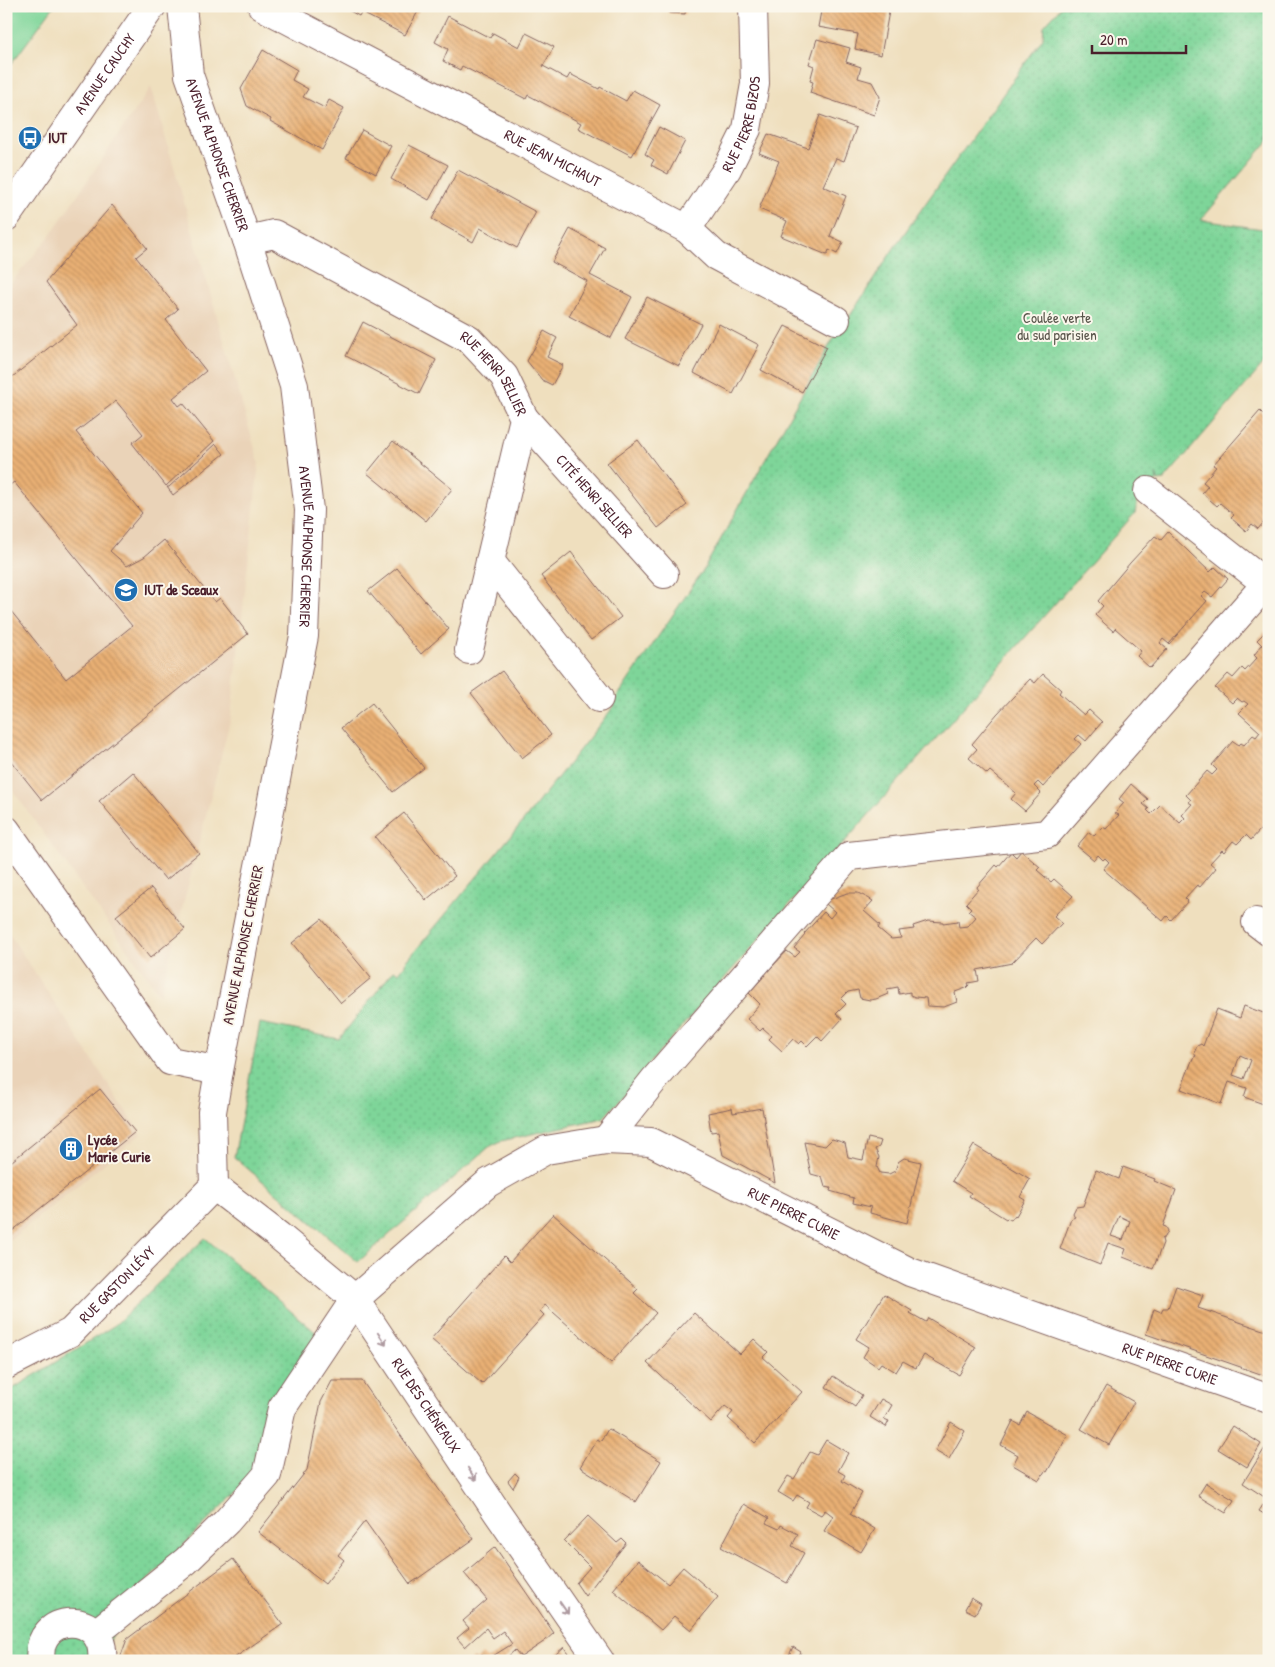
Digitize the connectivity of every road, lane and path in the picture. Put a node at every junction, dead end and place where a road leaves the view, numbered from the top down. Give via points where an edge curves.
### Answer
1 (152, 6) edge
2 (182, 6) edge
3 (262, 6) edge
4 (753, 6) edge
5 (6, 217) edge
6 (687, 229) junction
7 (247, 240) junction
8 (836, 320) dead end
9 (524, 418) junction
10 (1148, 491) dead end
11 (490, 561) junction
12 (664, 574) dead end
13 (1268, 585) edge
14 (469, 650) dead end
15 (599, 698) dead end
16 (6, 830) edge
17 (218, 1071) junction
18 (606, 1140) junction
19 (214, 1186) junction
20 (354, 1299) junction
21 (6, 1365) edge
22 (1269, 1398) edge
23 (96, 1633) junction
24 (41, 1661) edge
25 (102, 1661) edge
26 (600, 1661) edge

1 - 5 street, AVENUE CAUCHY
2 - 7 street, AVENUE ALPHONSE CHERRIER via 189,75
3 - 6 street, RUE JEAN MICHAUT
4 - 6 street, RUE PIERRE BIZOS via 755,84 747,129 727,169
6 - 8 street, RUE JEAN MICHAUT via 716,256
7 - 9 street, RUE HENRI SELLIER via 274,234 469,339 504,376
7 - 17 street, AVENUE ALPHONSE CHERRIER via 294,386 309,510 304,636
9 - 11 street, RUE HENRI SELLIER
9 - 12 street, CITÉ HENRI SELLIER
10 - 13 street
11 - 14 street, RUE HENRI SELLIER
11 - 15 street
13 - 18 street via 1047,834 849,856 654,1080
16 - 17 street via 170,1061
17 - 19 street, AVENUE ALPHONSE CHERRIER via 212,1112
18 - 20 street, RUE PIERRE CURIE via 546,1150 488,1183
18 - 22 street, RUE PIERRE CURIE via 651,1142 910,1272
19 - 20 street, RUE DES CHÉNEAUX
19 - 21 street, RUE GASTON LÉVY via 71,1332
20 - 23 street, RUE PIERRE CURIE via 282,1408 267,1475 186,1561
20 -> 26 street, RUE DES CHÉNEAUX
23 - 24 street via 78,1623 59,1625 44,1638 40,1649
23 - 25 street via 101,1642

